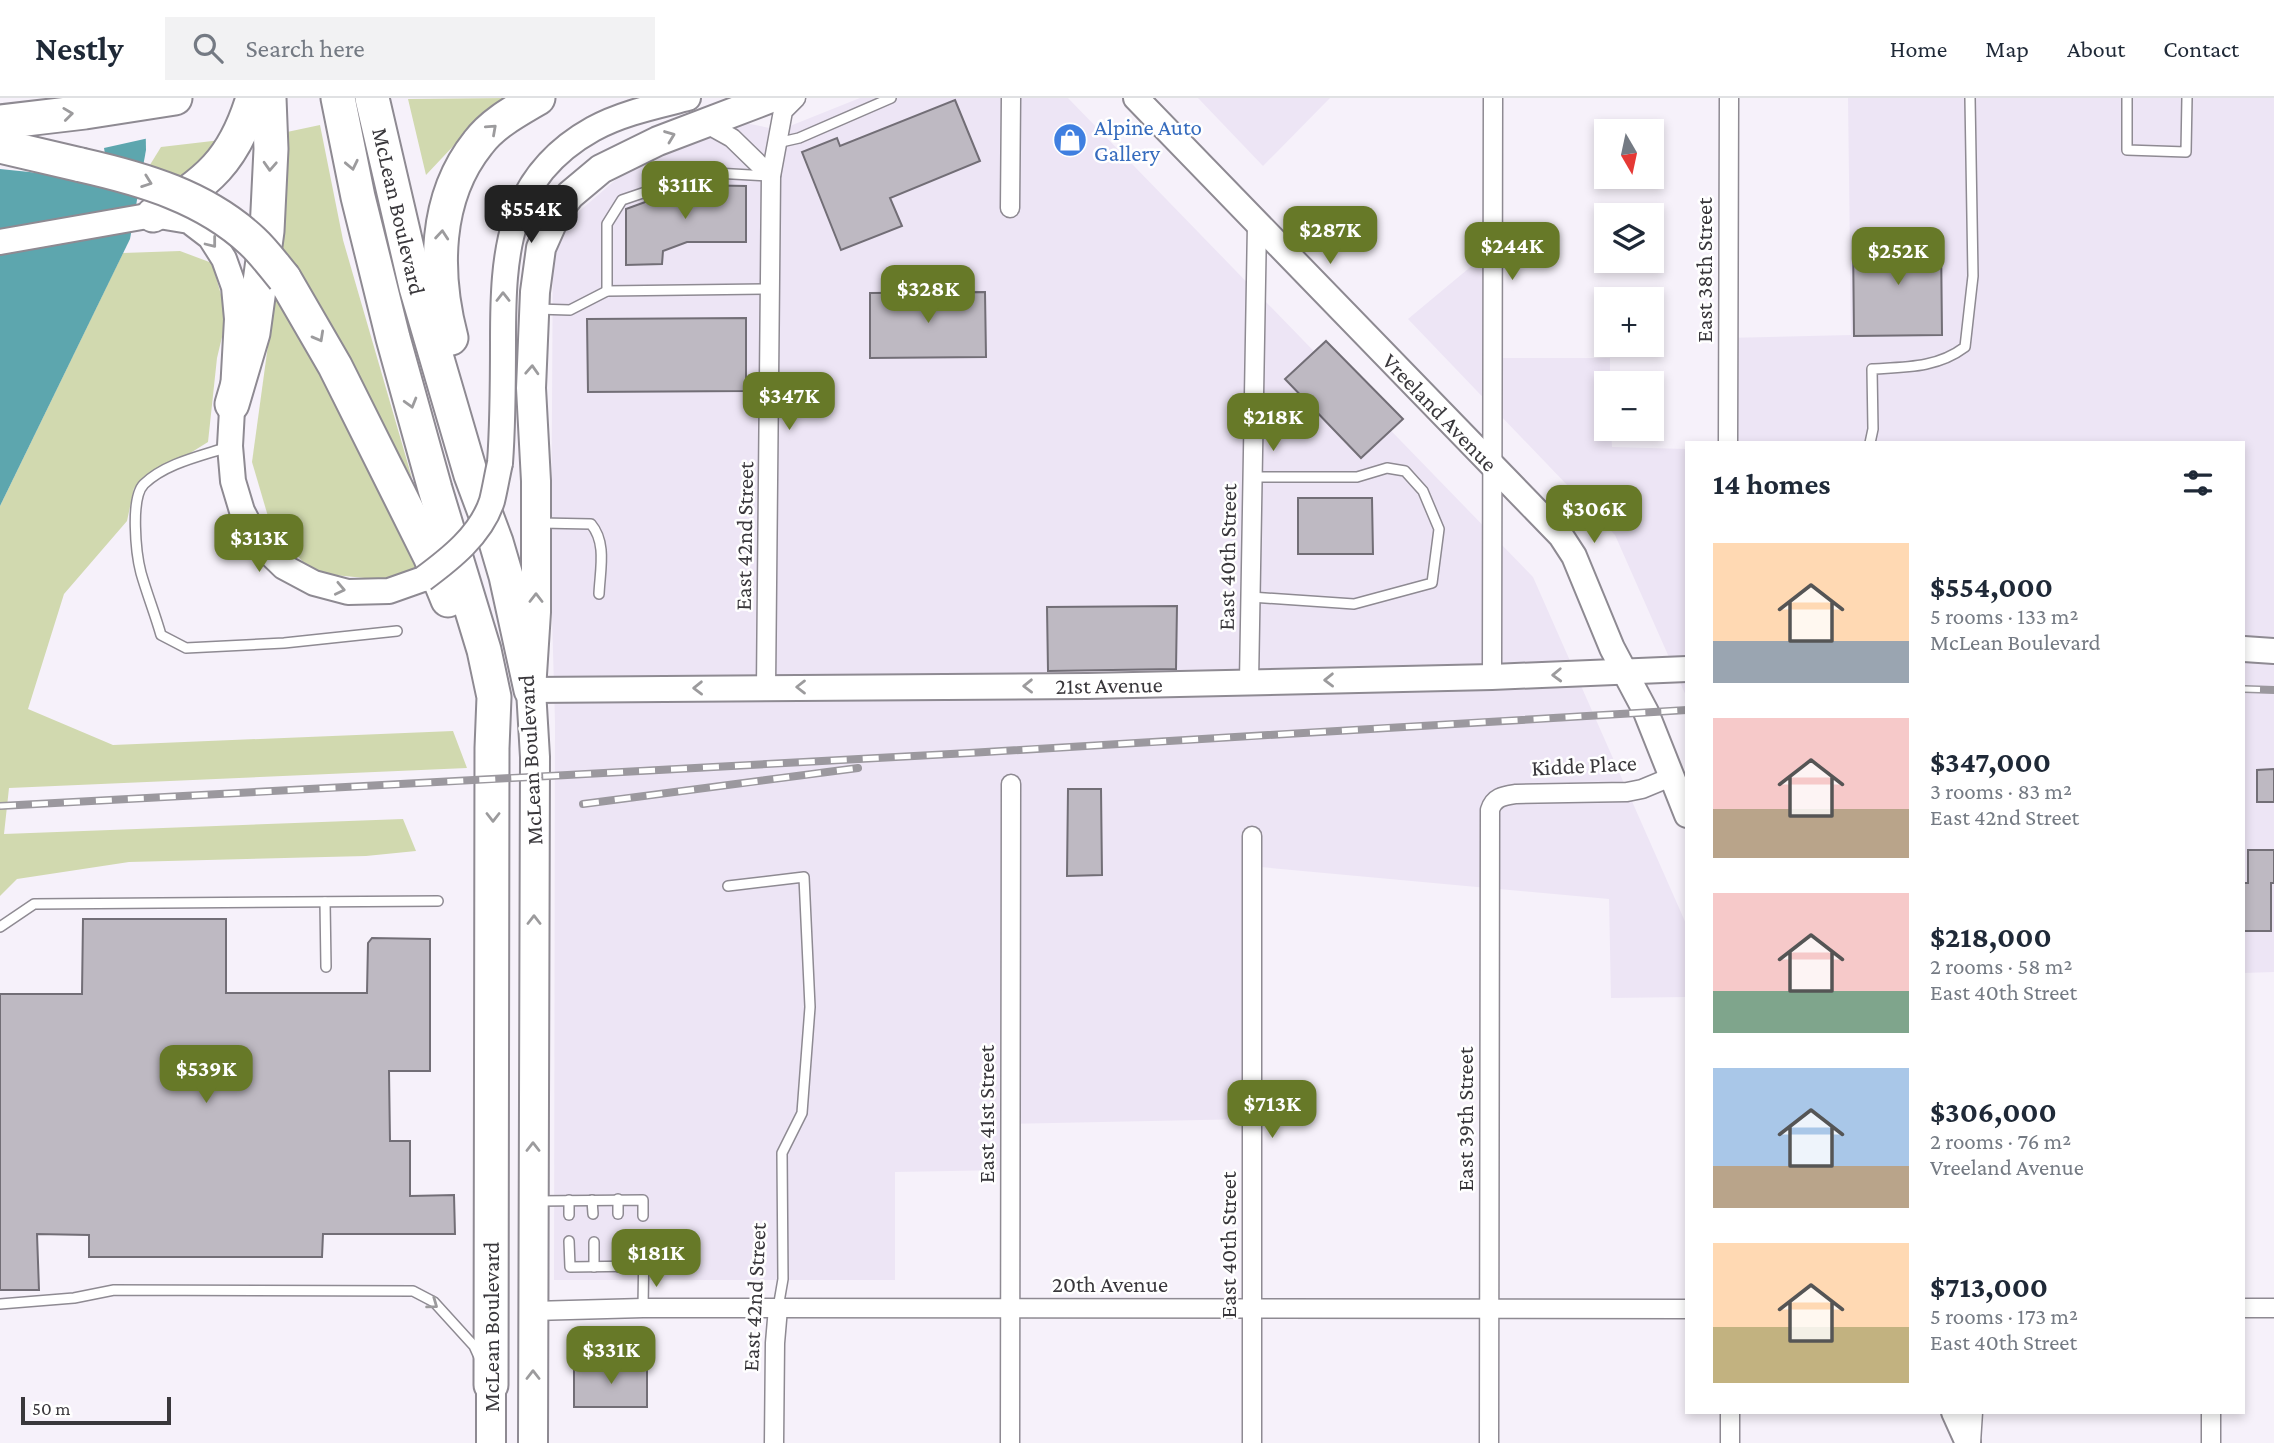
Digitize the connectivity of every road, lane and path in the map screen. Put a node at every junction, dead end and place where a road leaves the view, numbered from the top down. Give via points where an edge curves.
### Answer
1 (175, 98) edge
2 (253, 98) edge
3 (269, 98) edge
4 (338, 98) edge
5 (372, 98) edge
6 (538, 98) edge
7 (688, 98) edge
8 (771, 98) edge
9 (796, 98) edge
10 (891, 98) edge
11 (1011, 98) edge
12 (1136, 98) edge
13 (1493, 98) edge
14 (1729, 98) edge
15 (1970, 98) edge
16 (2127, 98) edge
17 (2187, 98) edge
18 (0, 122) edge
19 (705, 123) junction
20 (777, 143) junction
21 (0, 146) edge
22 (771, 176) junction
23 (1010, 208) dead end
24 (153, 215) junction
25 (1257, 223) junction
26 (0, 242) edge
27 (771, 289) junction
28 (607, 291) junction
29 (535, 309) junction
30 (232, 404) junction
31 (1728, 441) edge
32 (1871, 441) edge
33 (230, 446) junction
34 (1492, 466) junction
35 (1253, 477) junction
36 (536, 523) junction
37 (496, 542) junction
38 (599, 594) dead end
39 (1251, 597) junction
40 (397, 631) dead end
41 (2245, 649) edge
42 (2274, 651) edge
43 (1685, 668) edge
44 (1625, 672) junction
45 (1492, 677) junction
46 (1249, 682) junction
47 (766, 687) junction
48 (531, 690) junction
49 (492, 748) junction
50 (1671, 777) junction
51 (1011, 785) dead end
52 (1498, 797) joint
53 (1685, 810) edge
54 (1252, 836) dead end
55 (728, 886) dead end
56 (438, 901) dead end
57 (325, 902) junction
58 (0, 928) edge
59 (327, 967) dead end
60 (618, 1199) junction
61 (569, 1200) junction
62 (592, 1200) junction
63 (533, 1201) junction
64 (593, 1214) dead end
65 (618, 1214) dead end
66 (569, 1215) dead end
67 (643, 1216) dead end
68 (569, 1241) dead end
69 (594, 1242) dead end
70 (618, 1242) dead end
71 (644, 1242) dead end
72 (643, 1266) junction
73 (594, 1267) junction
74 (619, 1267) junction
75 (0, 1304) edge
76 (643, 1308) junction
77 (778, 1308) junction
78 (1489, 1308) junction
79 (2245, 1308) edge
80 (2274, 1308) edge
81 (1010, 1309) junction
82 (1252, 1309) junction
83 (1685, 1309) edge
84 (533, 1311) junction
85 (491, 1385) junction
86 (1730, 1414) edge
87 (1955, 1414) edge
88 (1973, 1414) edge
89 (2211, 1414) edge
90 (491, 1443) edge
91 (533, 1443) edge
92 (775, 1443) edge
93 (1010, 1443) edge
94 (1252, 1443) edge
95 (1489, 1443) edge
96 (1730, 1443) edge
97 (1969, 1443) edge
98 (2211, 1443) edge

18 -> 1 highway
2 - 24 highway via 231,151 214,173
3 -> 30 highway via 267,231 253,333
4 -> 49 highway, McLean Boulevard via 397,350 484,650 494,697
5 - 37 highway, McLean Boulevard via 423,310 471,475
37 -> 6 highway via 480,452 444,312 442,228 458,172 478,141 505,117
33 -> 7 main road, bridge via 233,481 258,542 284,567 314,583 348,592 389,591 423,579 451,558 474,533 491,503 500,463 503,285 518,208 537,174 593,129
8 - 19 main road
9 - 20 street, East 42nd Street via 783,111
10 - 20 lane
11 - 23 street
12 - 25 main road, Vreeland Avenue
13 - 34 street
14 - 31 street, East 38th Street
15 - 32 lane via 1973,276 1965,347 1929,365 1872,369
16 - 17 lane via 2127,150 2186,152
19 - 22 street via 733,138
29 -> 19 main road via 541,248 570,195 618,159
20 - 22 street, East 42nd Street
21 -> 49 highway, bridge via 132,176 176,193 217,213 252,242 284,278 335,366 430,556 478,679
22 - 27 street, East 42nd Street
22 - 28 lane via 715,173 622,200 607,224
24 - 26 main road
24 -> 30 main road via 189,221 210,237 224,259 234,287 237,319
25 - 34 main road, Vreeland Avenue
25 - 35 street, East 40th Street
27 - 28 lane
27 - 47 street, East 42nd Street
28 - 29 lane via 570,310
36 -> 29 main road via 531,388
30 - 33 main road
33 - 40 lane via 167,469 138,493 135,507 141,571 162,635 186,648
34 - 44 main road, Vreeland Avenue via 1561,536 1574,556
34 - 45 street
35 - 39 street, East 40th Street
35 - 39 lane via 1357,477 1387,468 1405,471 1423,491 1439,529 1432,583 1354,604
36 - 38 lane via 591,524 598,531 602,542
48 -> 36 main road
37 - 48 highway, McLean Boulevard
39 - 46 street, East 40th Street
41 - 42 main road
43 - 44 main road, 21st Avenue
44 -> 45 main road, 21st Avenue
44 - 50 main road, Vreeland Avenue
45 -> 46 main road, 21st Avenue
46 -> 47 main road, 21st Avenue
47 -> 48 main road, 21st Avenue
63 -> 48 main road, McLean Boulevard
49 -> 85 highway, McLean Boulevard
50 - 52 street, Kidde Place via 1627,792
50 - 53 main road, Vreeland Avenue
51 - 81 street, East 41st Street
52 - 78 street, East 39th Street via 1492,803 1490,824
54 - 82 street, East 40th Street
55 - 77 lane, East 42nd Street via 804,877 810,1007 802,1113 782,1153 783,1279
56 - 57 lane
57 - 58 lane via 34,904
57 - 59 lane
60 - 62 lane
60 - 65 lane
60 - 67 lane via 643,1200
61 - 62 lane
61 - 63 lane
61 - 66 lane
62 - 64 lane
63 - 84 main road, McLean Boulevard
68 - 73 lane via 570,1267
69 - 73 lane
70 - 74 lane
71 - 72 lane
72 - 74 lane
72 - 76 lane
73 - 74 lane
75 -> 85 lane via 114,1290 413,1291 434,1302 474,1346
76 - 77 street, 20th Avenue
76 - 84 street, 20th Avenue
77 - 81 street, 20th Avenue
77 - 92 street, East 42nd Street
78 - 82 street, 20th Avenue
78 - 83 street, 20th Avenue
78 - 95 street, East 39th Street
79 - 80 street
81 - 82 street, 20th Avenue
81 - 93 street, East 41st Street
82 - 94 street, East 40th Street
91 -> 84 main road, McLean Boulevard
85 - 90 main road, McLean Boulevard
86 - 96 street
87 - 97 main road
88 - 97 street
89 - 98 street

